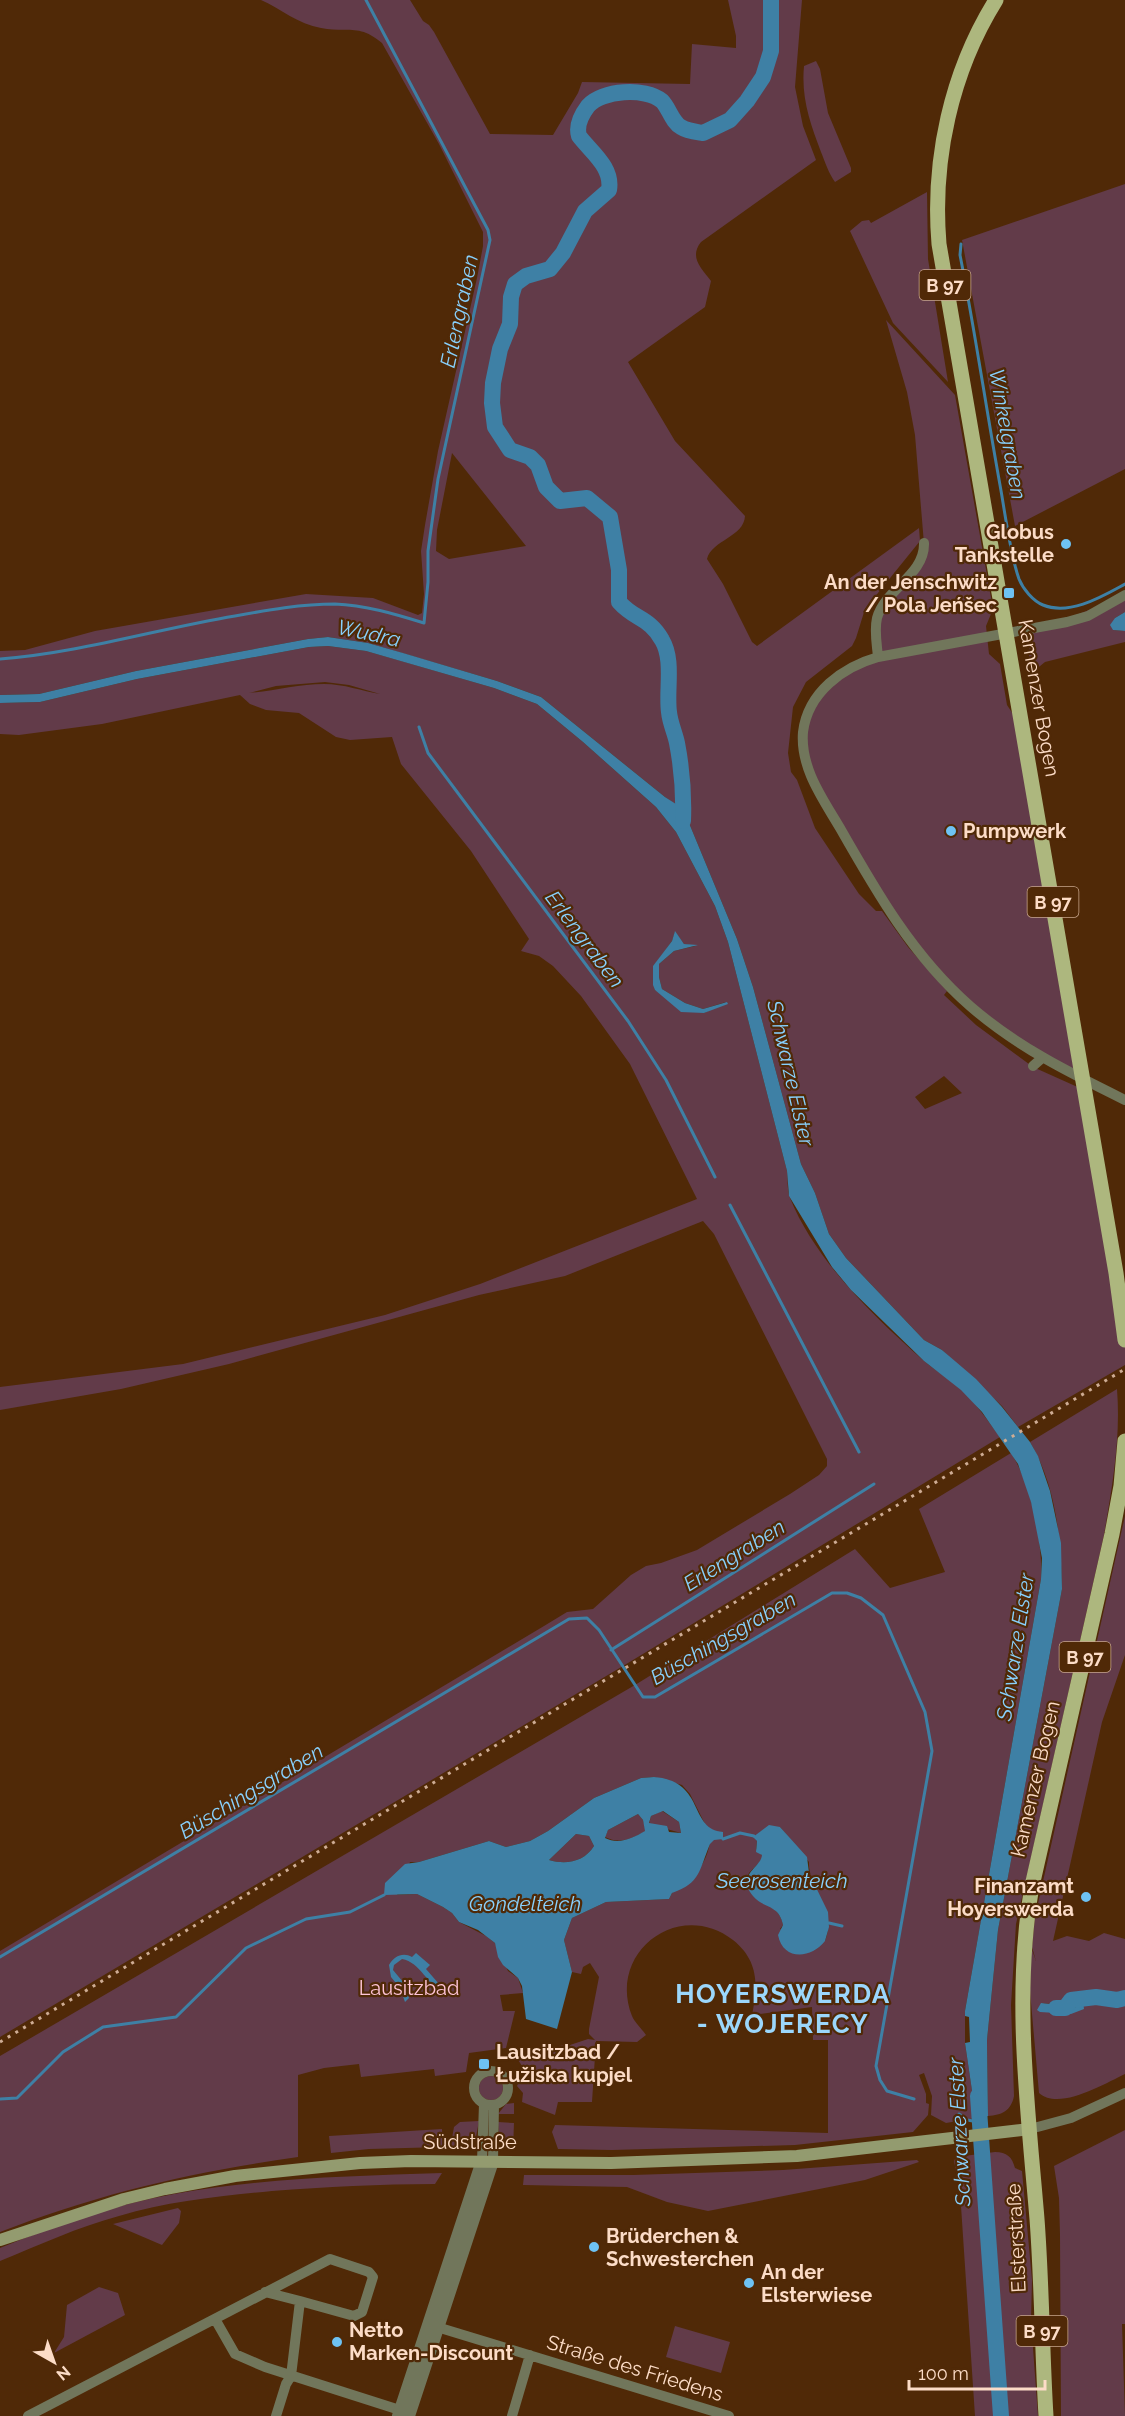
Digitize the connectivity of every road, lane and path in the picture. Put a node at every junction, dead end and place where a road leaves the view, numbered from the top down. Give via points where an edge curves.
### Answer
1 (996, 0) edge
2 (924, 543) dead end
3 (1125, 595) edge
4 (1007, 634) junction
5 (878, 657) junction
6 (1042, 1058) junction
7 (1033, 1066) dead end
8 (1125, 1100) edge
9 (1125, 1340) edge
10 (1125, 1441) edge
11 (1125, 2093) edge
12 (489, 2105) dead end
13 (1030, 2129) junction
14 (488, 2161) junction
15 (0, 2240) edge
16 (265, 2292) junction
17 (300, 2301) junction
18 (215, 2319) junction
19 (437, 2327) junction
20 (530, 2355) junction
21 (291, 2376) junction
22 (404, 2414) edge
23 (28, 2416) edge
24 (276, 2416) edge
25 (512, 2416) edge
26 (729, 2416) edge
27 (1046, 2416) edge

1 - 4 main road, Kamenzer Bogen / B 97 via 966,61 951,107 940,160 937,222
2 - 5 street via 924,555 918,565 886,601 877,618
3 - 4 street via 1088,616
4 - 5 street
4 - 9 main road, Kamenzer Bogen / B 97
5 - 6 street via 839,673 819,693 803,732 810,776 884,906 912,944 969,1005
6 - 7 street
6 - 8 street
10 - 13 main road, Kamenzer Bogen / B 97 via 1112,1534 1025,1927 1023,1994
11 - 13 street via 1071,2118
12 - 14 street
13 - 14 main road, Südstraße via 732,2160
13 - 27 main road, Elsterstraße / B 97
14 - 15 main road, Südstraße via 360,2163 236,2176 124,2199
14 - 19 street
14 - 22 street
16 - 17 street
16 - 17 street via 330,2259 374,2277 362,2312 354,2316
16 - 18 street
17 - 21 street
18 - 21 street via 235,2354
18 - 23 street
19 - 20 street, Straße des Friedens
19 - 22 street
20 - 25 street, Straße des Friedens
20 - 26 street, Straße des Friedens
21 - 22 street
21 - 24 street

